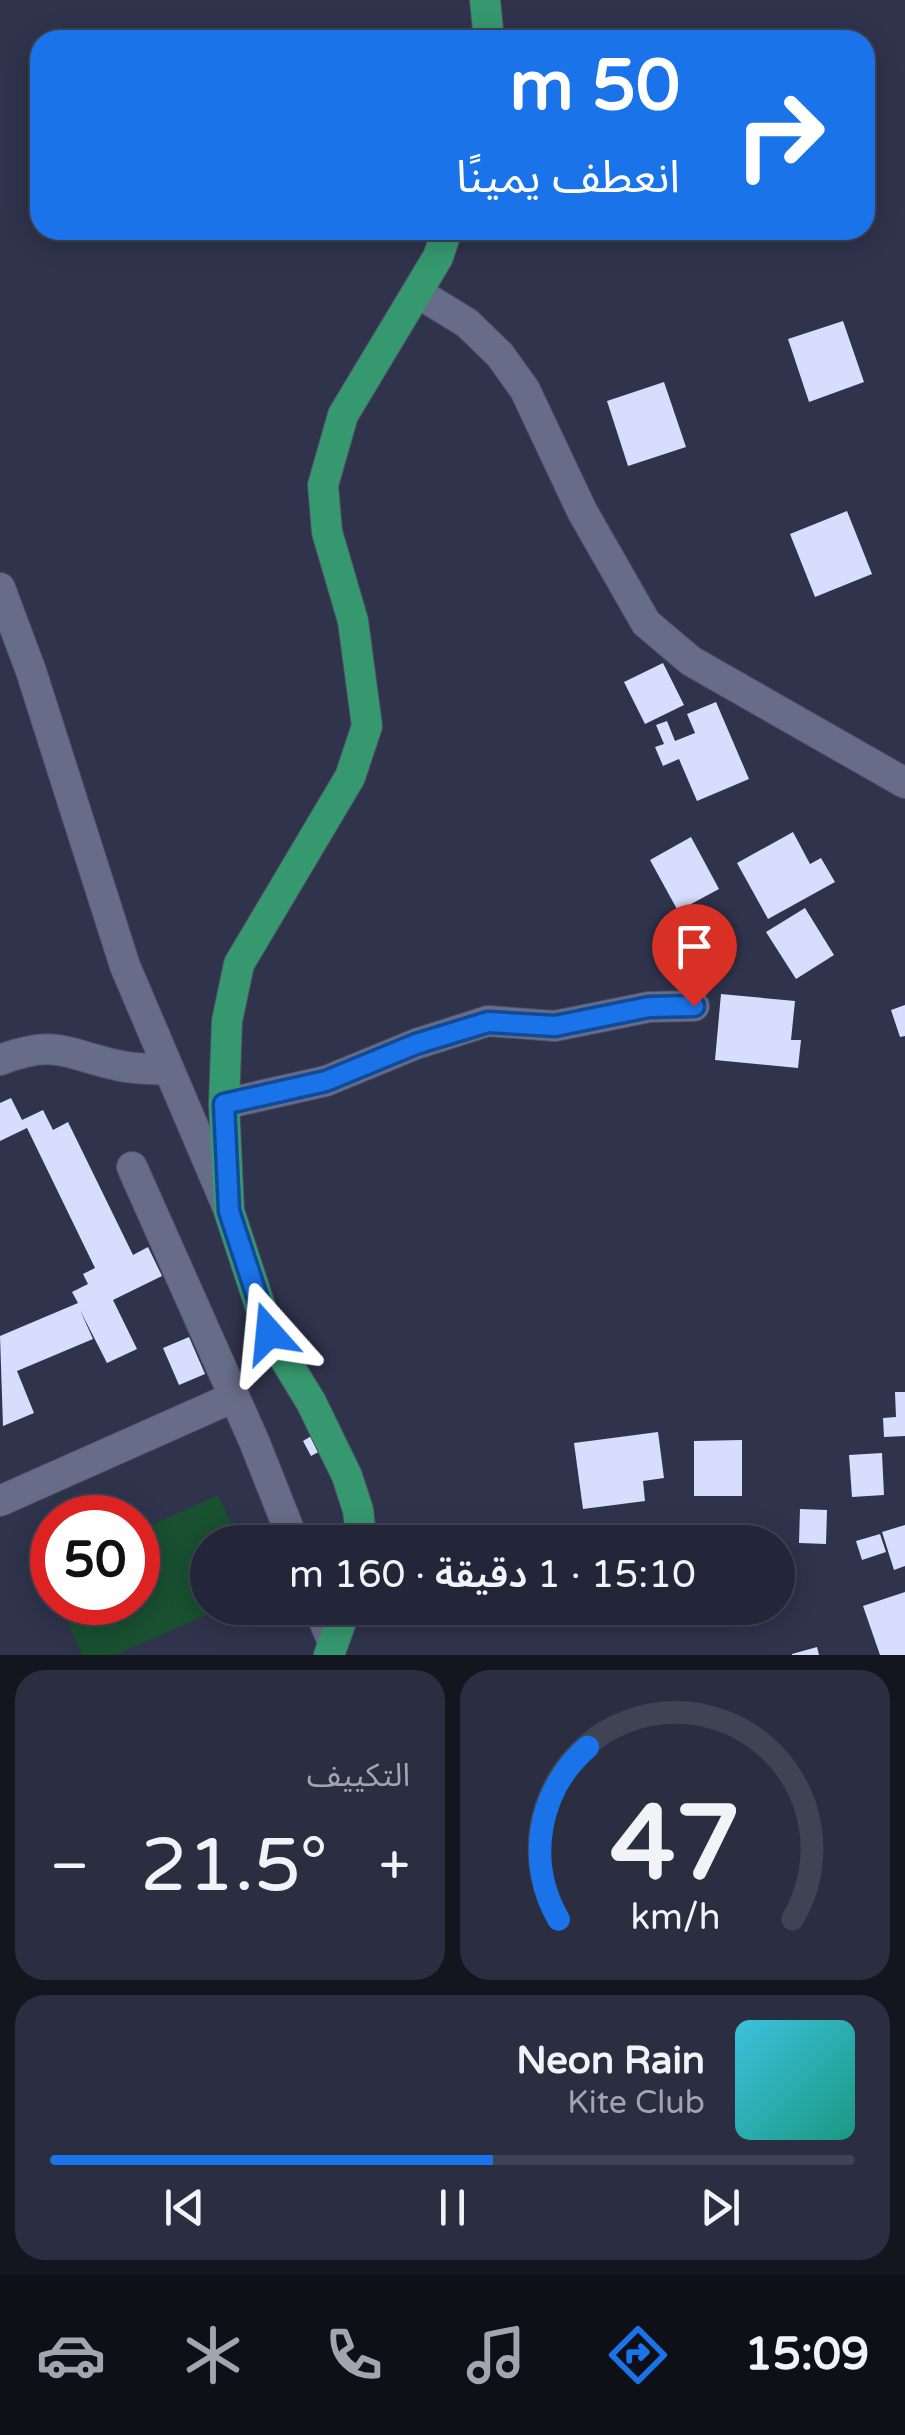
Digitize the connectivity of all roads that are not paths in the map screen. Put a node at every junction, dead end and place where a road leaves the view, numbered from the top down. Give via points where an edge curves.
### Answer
1 (485, 0) edge
2 (488, 30) edge
3 (444, 240) edge
4 (418, 293) junction
5 (0, 588) edge
6 (905, 783) edge
7 (694, 1006) dead end
8 (0, 1060) edge
9 (168, 1070) junction
10 (224, 1104) junction
11 (132, 1167) dead end
12 (229, 1211) junction
13 (234, 1397) junction
14 (0, 1501) edge
15 (287, 1525) edge
16 (360, 1525) edge
17 (324, 1625) edge
18 (340, 1625) edge
19 (331, 1649) edge

1 - 2 main road
3 - 4 main road
4 - 6 street via 467,323 525,390 582,511 646,623 691,662
4 - 10 main road via 343,416 324,485 326,532 354,621 367,726 350,777 239,964
5 - 9 street via 125,966
7 - 10 street via 649,1007 555,1026 488,1022 326,1081
8 - 9 street via 45,1047
9 - 12 street
10 - 12 main road
11 - 13 street
12 - 16 main road via 269,1333 347,1476
13 - 14 street
13 - 15 street
17 - 19 street
18 - 19 main road

